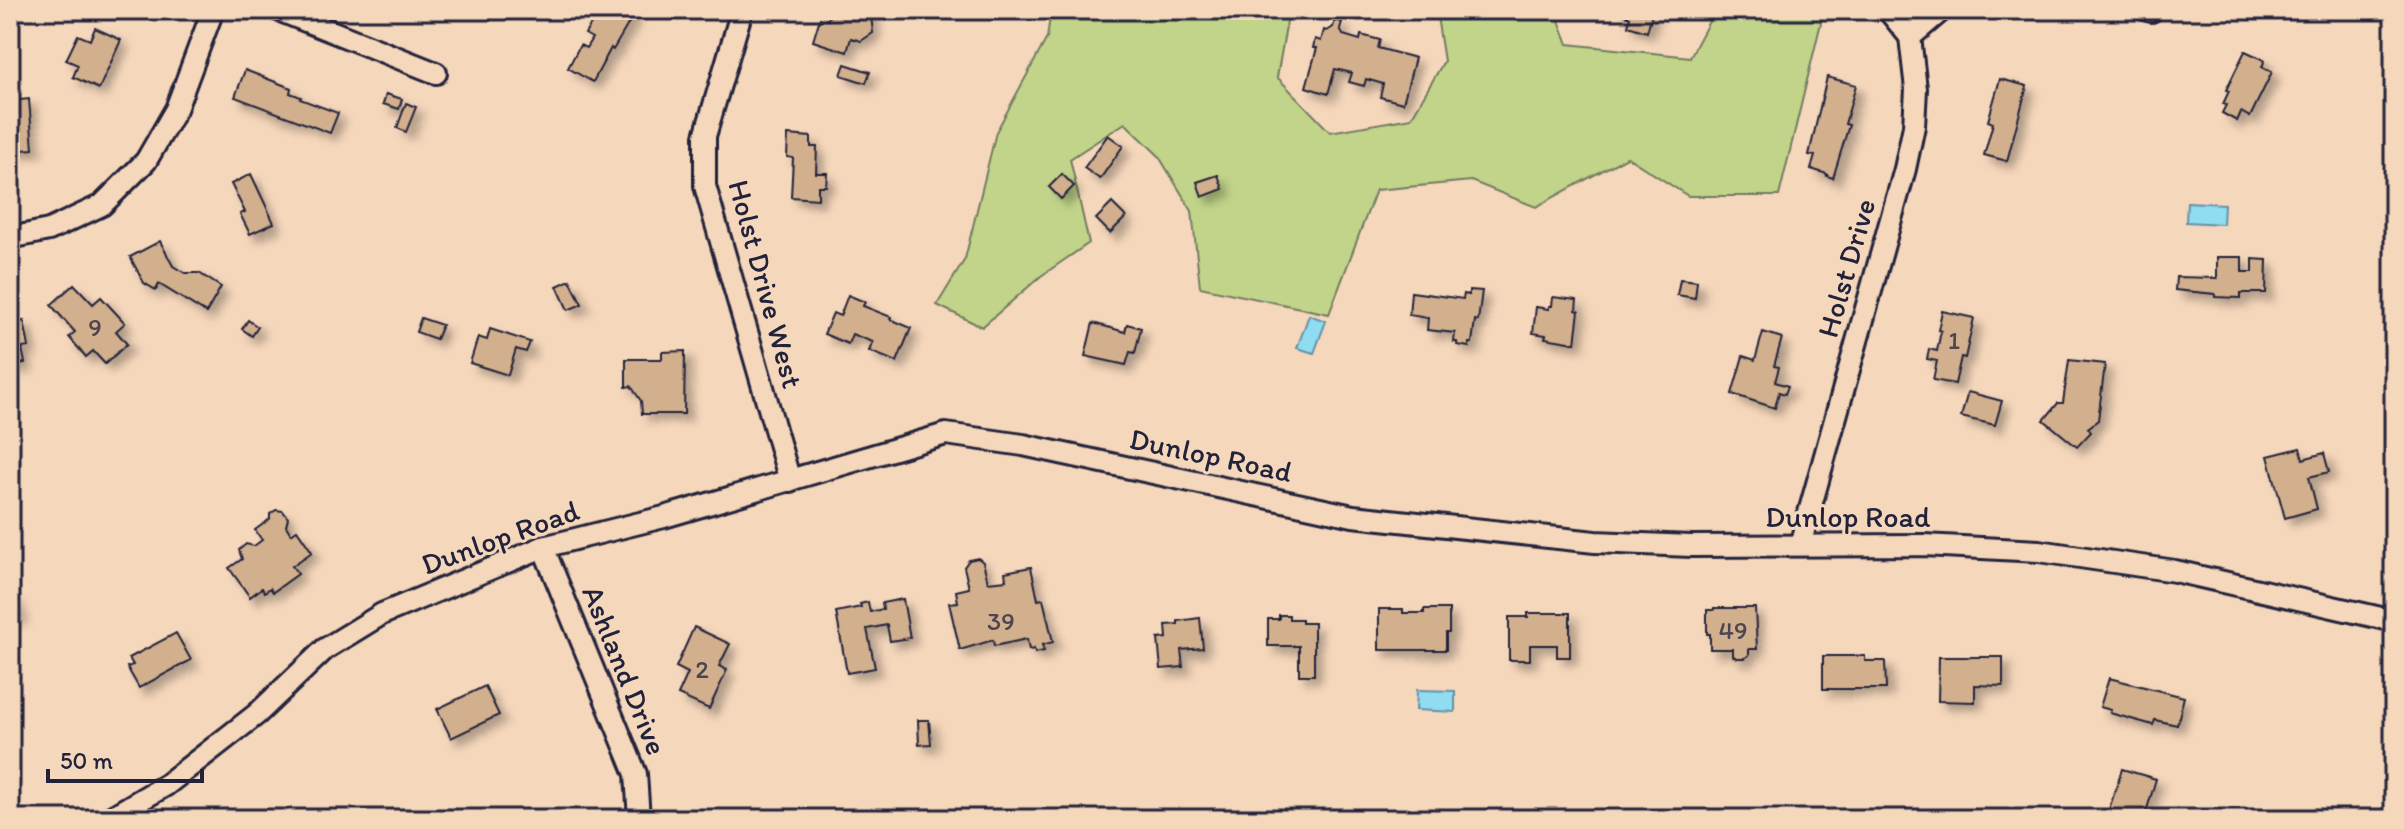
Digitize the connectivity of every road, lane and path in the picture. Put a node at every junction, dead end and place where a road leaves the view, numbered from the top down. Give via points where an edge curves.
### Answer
1 (213, 10) edge
2 (278, 10) edge
3 (742, 10) edge
4 (1888, 10) edge
5 (1942, 10) edge
6 (1910, 37) junction
7 (436, 73) dead end
8 (10, 238) edge
9 (790, 481) junction
10 (1800, 545) junction
11 (543, 547) junction
12 (2394, 621) edge
13 (108, 819) edge
14 (639, 819) edge

1 - 8 street via 176,109 146,161 102,205 49,230
2 - 7 street
3 - 9 street, Holst Drive West via 705,136 705,186
4 - 6 street
5 - 6 street
6 - 10 street, Holst Drive via 1916,89 1905,169
9 - 10 street, Dunlop Road via 946,434 1023,445 1353,516 1569,540
9 - 11 street, Dunlop Road
10 - 12 street, Dunlop Road via 2039,551 2175,571
11 - 13 street, Dunlop Road via 382,614 325,649 257,714 177,776
11 - 14 street, Ashland Drive via 636,774

